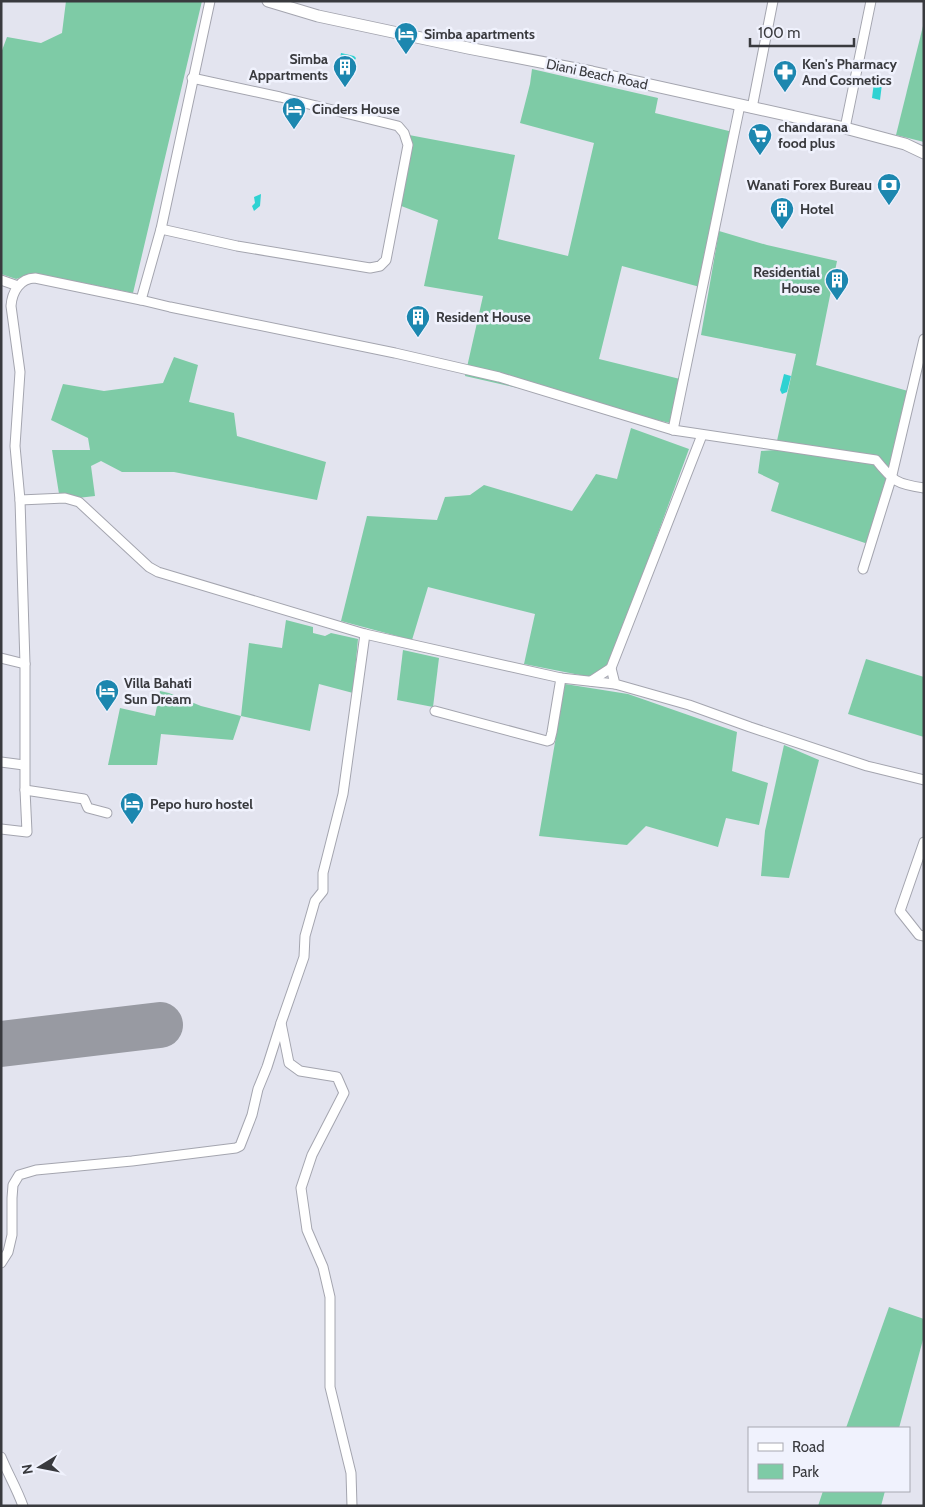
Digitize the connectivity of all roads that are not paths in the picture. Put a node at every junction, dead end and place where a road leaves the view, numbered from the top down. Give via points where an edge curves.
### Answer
1 (210, 1) edge
2 (268, 1) edge
3 (773, 1) edge
4 (871, 1) edge
5 (192, 78) junction
6 (746, 107) junction
7 (845, 128) junction
8 (924, 153) edge
9 (161, 229) junction
10 (1, 280) edge
11 (18, 286) junction
12 (141, 300) junction
13 (924, 339) edge
14 (673, 430) junction
15 (702, 435) junction
16 (891, 478) junction
17 (924, 488) edge
18 (20, 500) junction
19 (864, 569) dead end
20 (365, 634) junction
21 (1, 658) edge
22 (24, 664) junction
23 (612, 668) junction
24 (561, 678) junction
25 (591, 681) junction
26 (615, 684) junction
27 (434, 711) dead end
28 (1, 762) edge
29 (24, 765) junction
30 (924, 780) edge
31 (25, 790) junction
32 (107, 813) dead end
33 (1, 829) edge
34 (924, 842) edge
35 (924, 936) edge
36 (281, 1022) junction
37 (1, 1263) edge
38 (1, 1457) edge
39 (24, 1506) edge
40 (352, 1506) edge

1 - 5 street
2 - 6 main road, Diani Beach Road via 318,16
3 - 6 street
4 - 7 street
5 - 9 street
5 - 9 street via 398,126 408,145 386,260 380,266 370,268 237,246
6 - 7 main road, Diani Beach Road
6 - 14 street
7 - 8 main road, Diani Beach Road via 906,144
9 - 12 street
10 - 11 street
11 - 12 street via 26,279 35,278
11 - 18 street via 11,306 20,372 15,428
12 - 14 street via 498,377
13 - 16 street
14 - 15 street
15 - 16 street via 876,460
15 - 23 street
16 - 17 street
16 - 19 street
18 - 20 street via 72,499 158,572
18 - 22 street
20 - 24 street
20 - 36 street via 344,794 323,873 322,891 315,901 305,936 304,957
21 - 22 street
22 - 29 street
23 - 25 street
23 - 26 street
24 - 25 street
24 - 27 street via 552,732 547,741
25 - 26 street
26 - 30 street via 689,705 867,766
28 - 29 street
29 - 31 street
31 - 32 street via 84,799 88,808
31 - 33 street via 26,832
34 - 35 street via 900,911 919,935
36 - 37 street via 240,1146 36,1170 19,1175 13,1184 12,1235
36 - 40 street via 289,1063 300,1071 337,1078 344,1093 312,1155 301,1188 307,1230 324,1267 330,1297 330,1387 351,1473
38 - 39 street

